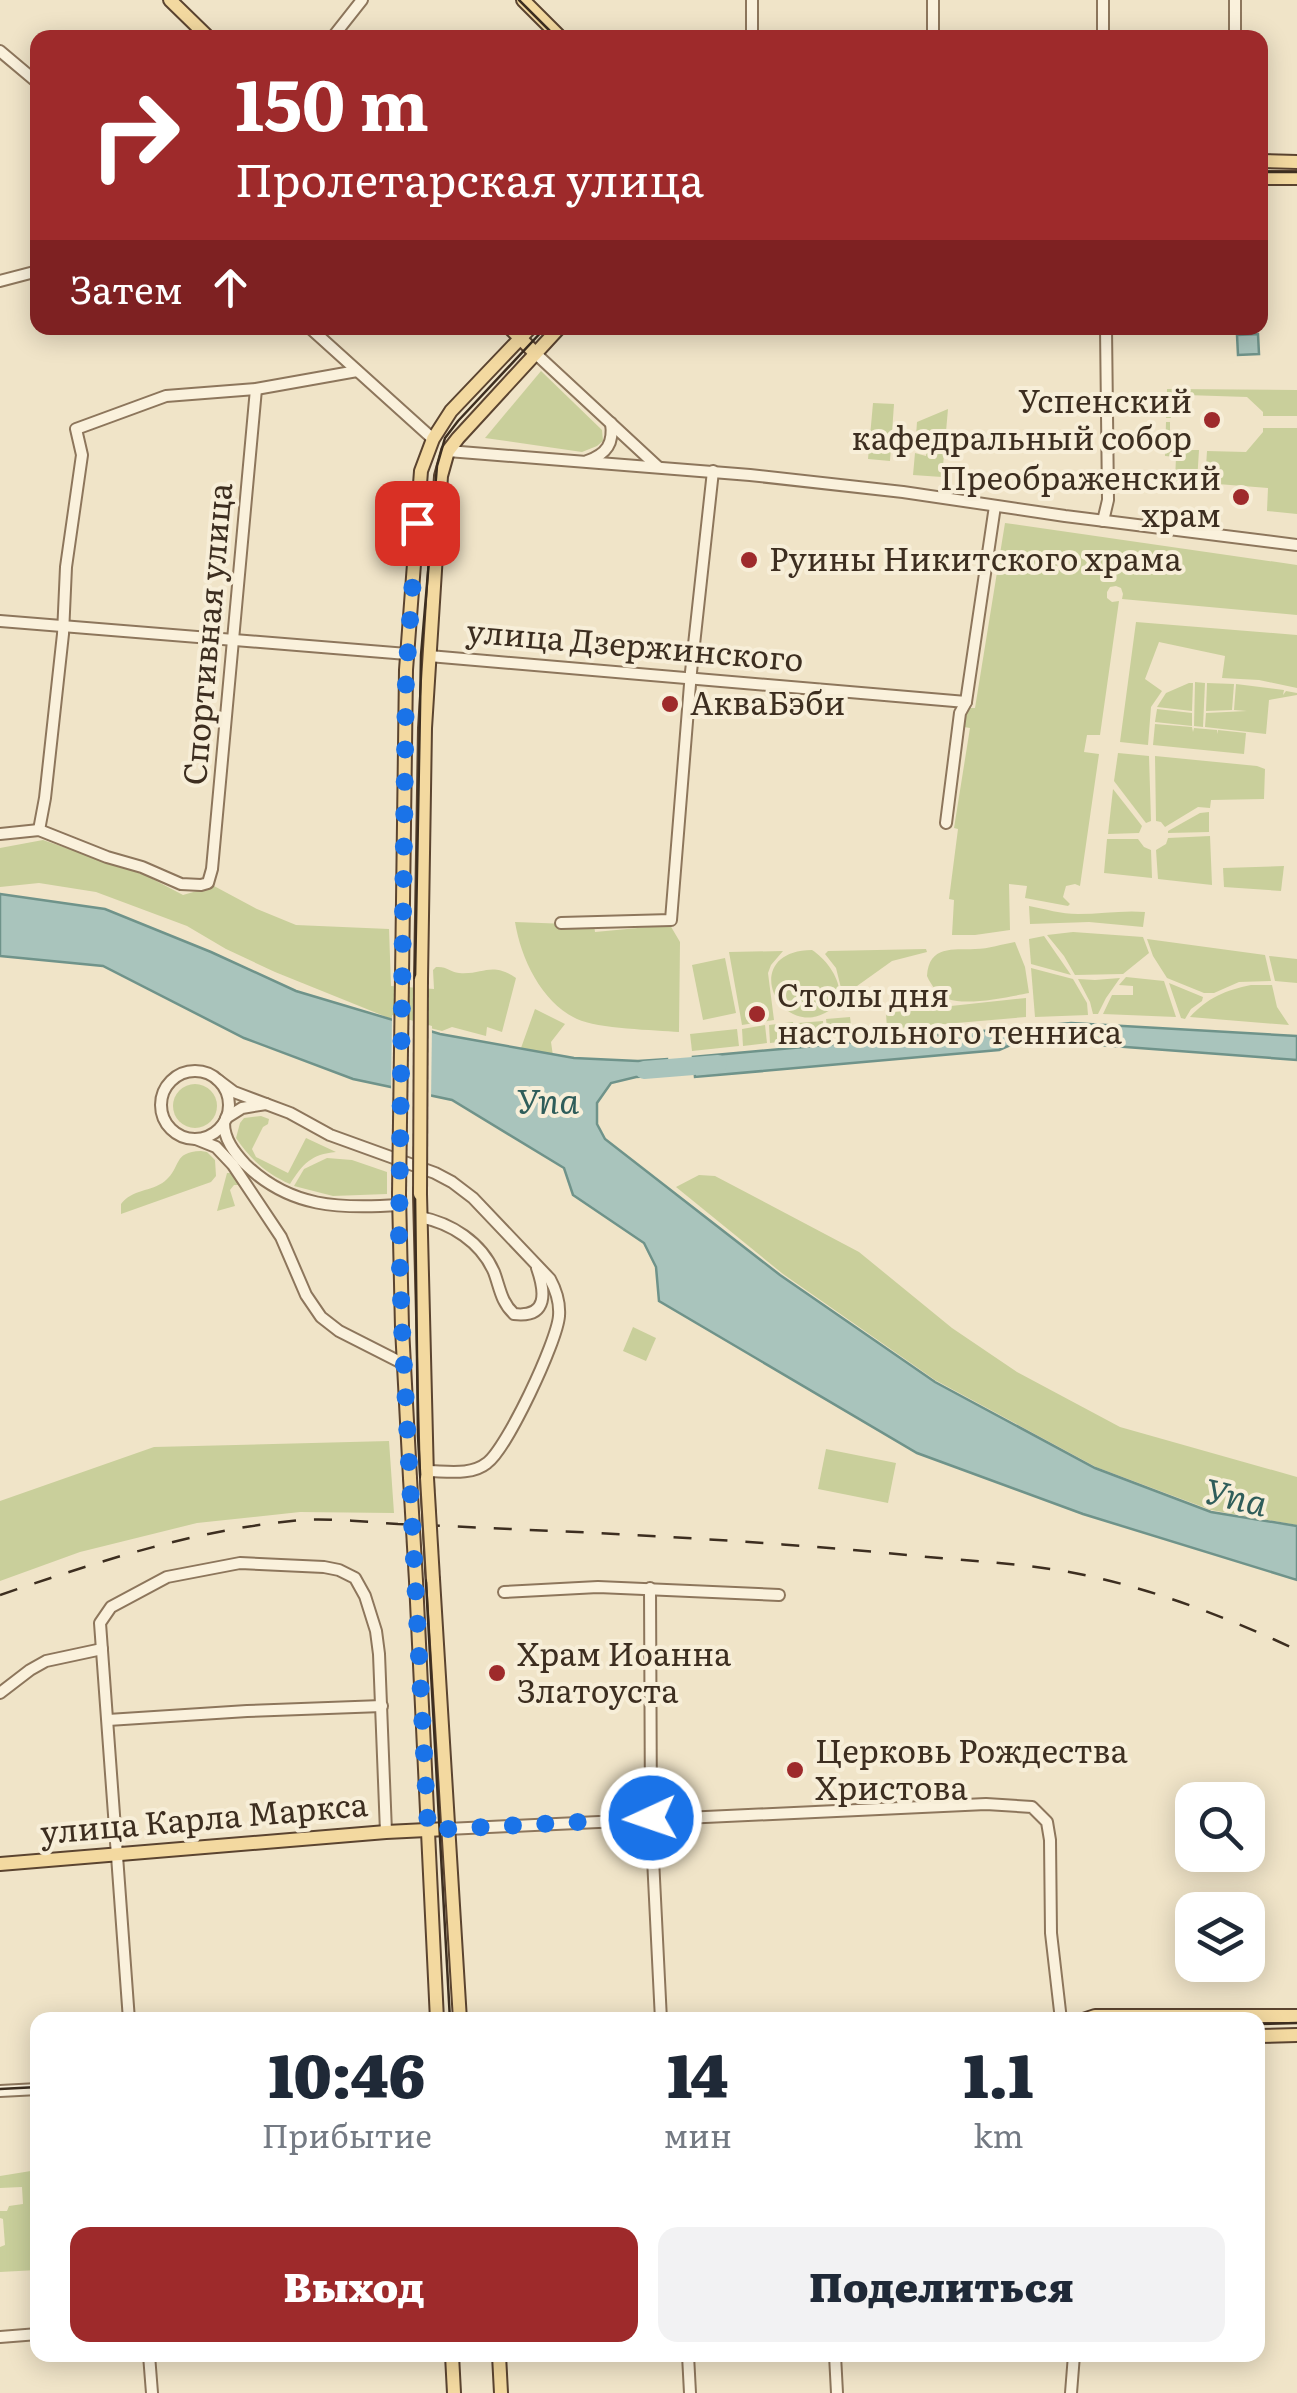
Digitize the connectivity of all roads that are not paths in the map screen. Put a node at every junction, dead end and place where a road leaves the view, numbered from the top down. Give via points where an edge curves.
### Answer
1 (170, 0) edge
2 (362, 0) edge
3 (523, 0) edge
4 (752, 0) edge
5 (933, 0) edge
6 (1104, 0) edge
7 (1235, 0) edge
8 (201, 30) edge
9 (338, 30) edge
10 (553, 30) edge
11 (752, 30) edge
12 (934, 30) edge
13 (1103, 30) edge
14 (1235, 30) edge
15 (0, 51) edge
16 (30, 76) edge
17 (1268, 161) edge
18 (1297, 162) edge
19 (1268, 178) edge
20 (1297, 178) edge
21 (30, 273) edge
22 (0, 281) edge
23 (317, 335) edge
24 (517, 335) edge
25 (523, 335) edge
26 (552, 335) edge
27 (1106, 335) edge
28 (536, 352) junction
29 (357, 372) junction
30 (256, 389) junction
31 (611, 423) junction
32 (433, 438) junction
33 (448, 451) junction
34 (586, 461) junction
35 (658, 467) junction
36 (713, 471) junction
37 (995, 506) junction
38 (1102, 520) junction
39 (1297, 546) edge
40 (0, 620) edge
41 (63, 626) junction
42 (231, 640) junction
43 (407, 654) junction
44 (428, 656) junction
45 (691, 677) junction
46 (966, 702) junction
47 (946, 823) dead end
48 (39, 830) junction
49 (0, 834) edge
50 (561, 923) dead end
51 (218, 1080) junction
52 (272, 1105) junction
53 (225, 1120) junction
54 (196, 1139) junction
55 (399, 1200) junction
56 (420, 1217) junction
57 (537, 1267) junction
58 (404, 1364) junction
59 (427, 1474) junction
60 (650, 1588) junction
61 (504, 1592) dead end
62 (779, 1595) dead end
63 (102, 1648) junction
64 (0, 1693) edge
65 (382, 1706) junction
66 (108, 1720) junction
67 (651, 1818) junction
68 (448, 1829) junction
69 (428, 1830) junction
70 (386, 1832) junction
71 (118, 1854) junction
72 (0, 1864) edge
73 (128, 2012) edge
74 (437, 2012) edge
75 (459, 2012) edge
76 (661, 2012) edge
77 (1060, 2012) edge
78 (1265, 2016) edge
79 (1279, 2016) junction
80 (1297, 2016) edge
81 (1294, 2035) edge
82 (1265, 2036) edge
83 (30, 2089) edge
84 (0, 2091) edge
85 (30, 2335) edge
86 (0, 2337) edge
87 (150, 2362) edge
88 (452, 2362) edge
89 (499, 2362) edge
90 (688, 2362) edge
91 (835, 2362) edge
92 (1073, 2362) edge
93 (152, 2393) edge
94 (454, 2393) edge
95 (501, 2393) edge
96 (690, 2393) edge
97 (837, 2393) edge
98 (1071, 2393) edge

1 - 8 main road
2 - 9 street
3 - 10 main road
4 - 11 street
5 - 12 street
6 - 13 street
7 - 14 street
15 - 16 street
17 - 18 main road
19 - 20 main road
21 - 22 street
23 - 29 street
24 - 32 main road
25 - 28 main road
26 - 28 main road
27 - 38 street via 1108,500
28 - 31 street
28 - 33 main road
29 - 30 street
29 - 32 street
30 - 41 street via 166,396 76,428 82,454
30 - 42 street, Спортивная улица
31 - 34 street via 608,448
31 - 35 street
32 - 43 main road via 421,471
33 - 34 street
33 - 44 main road
34 - 35 street
35 - 36 street
36 - 37 street
36 - 45 street
37 - 38 street
37 - 46 street
38 - 39 street
40 - 41 street, улица Дзержинского
41 - 42 street, улица Дзержинского
41 - 48 street
42 - 43 street, улица Дзержинского
42 - 48 street, Спортивная улица via 208,883 180,884
43 - 44 main road, улица Дзержинского
43 - 55 main road, bridge
44 - 45 street, улица Дзержинского
44 - 56 main road, bridge
45 - 46 street, улица Дзержинского
45 - 50 street via 671,920
46 - 47 street
48 - 49 street
51 - 52 street
51 - 53 street via 228,1098
51 - 54 street via 186,1072 163,1094 167,1125
52 - 53 street via 242,1108
52 - 57 street via 330,1136 452,1182
53 - 54 street
53 - 55 street via 226,1139 240,1159 287,1194 321,1204
54 - 58 street via 233,1165 322,1317
55 - 58 main road
56 - 57 street via 482,1250 514,1314 541,1305
56 - 59 main road
57 - 59 street via 556,1290 556,1330 500,1450 484,1466
58 - 69 main road, bridge
59 - 68 main road, bridge
60 - 61 street
60 - 62 street
60 - 67 street
63 - 64 street via 46,1661
63 - 65 street via 100,1623 111,1606 167,1578 240,1562 340,1570 355,1578 365,1596 376,1632
63 - 66 street
65 - 66 street
65 - 70 street
66 - 71 street
67 - 68 street, улица Карла Маркса
67 - 76 street
67 - 77 street, улица Карла Маркса via 1032,1807 1047,1822 1050,1840
68 - 69 main road, улица Карла Маркса
68 - 75 main road
69 - 70 main road, улица Карла Маркса
69 - 74 main road
70 - 71 main road, улица Карла Маркса
71 - 72 main road, улица Карла Маркса
71 - 73 street
78 - 79 main road
79 - 80 main road
79 - 81 main road
81 - 82 main road
83 - 84 street
85 - 86 street
87 - 93 street
88 - 94 main road
89 - 95 main road
90 - 96 street
91 - 97 street
92 - 98 street

